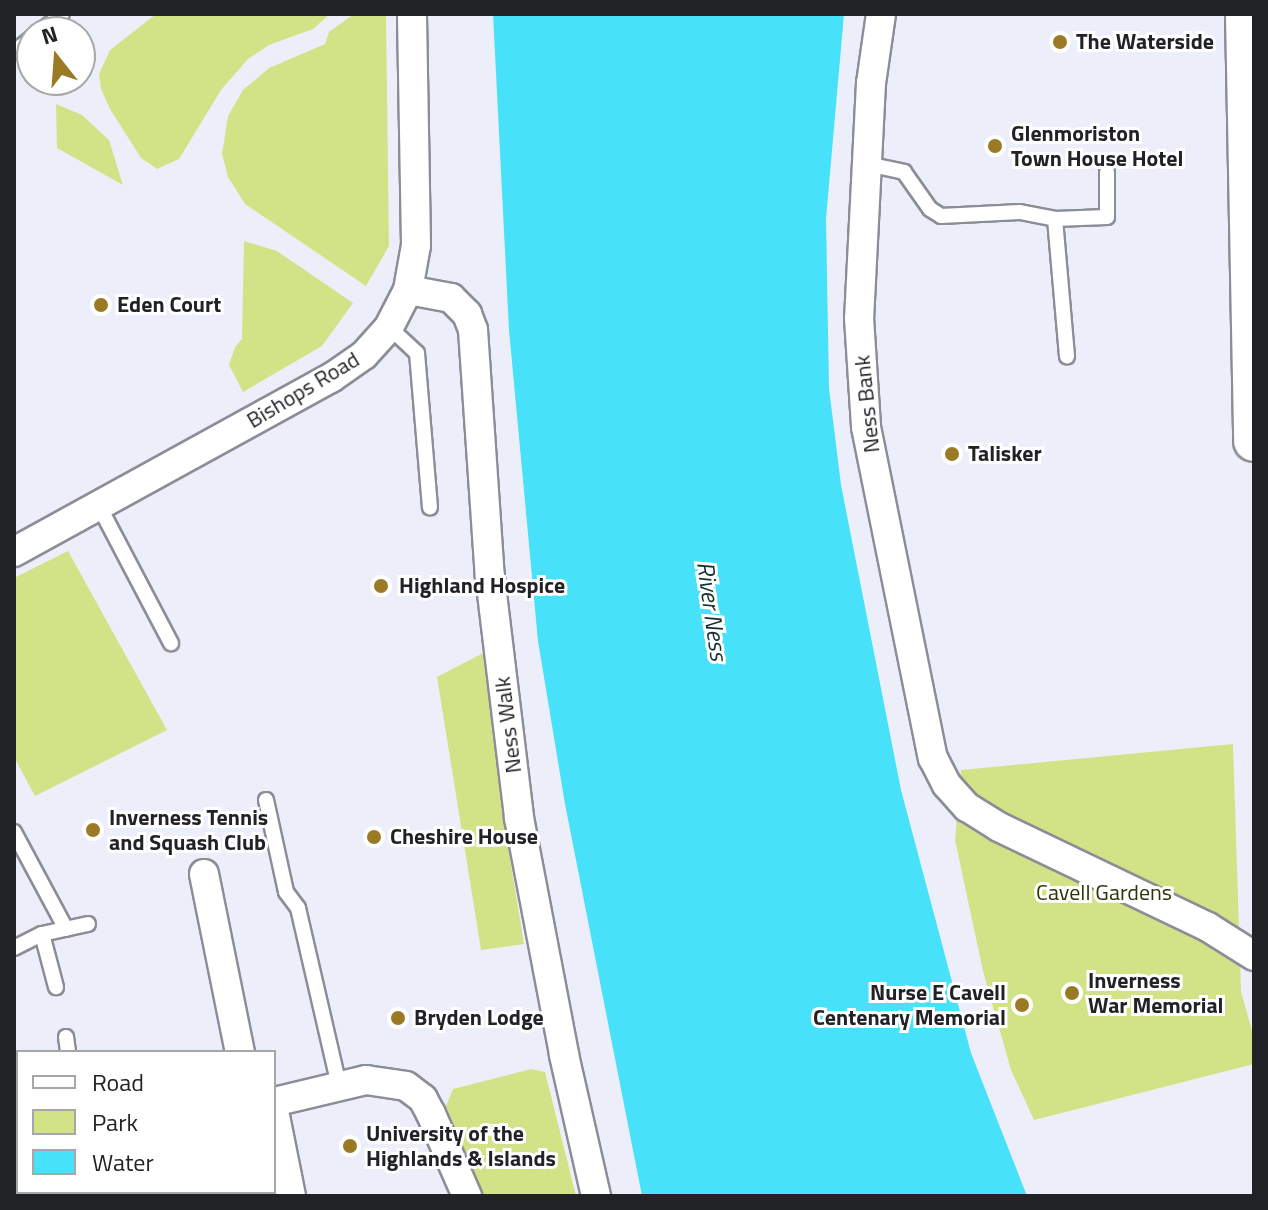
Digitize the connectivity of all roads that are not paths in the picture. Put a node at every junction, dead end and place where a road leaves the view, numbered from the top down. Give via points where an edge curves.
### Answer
1 (412, 14) edge
2 (881, 14) edge
3 (1246, 14) edge
4 (867, 164) junction
5 (1107, 172) dead end
6 (1055, 219) junction
7 (408, 290) junction
8 (1252, 304) edge
9 (389, 327) junction
10 (1067, 356) dead end
11 (1254, 420) edge
12 (1254, 441) edge
13 (99, 506) junction
14 (430, 507) dead end
15 (14, 552) edge
16 (171, 643) dead end
17 (266, 800) dead end
18 (14, 832) edge
19 (204, 874) dead end
20 (88, 924) dead end
21 (66, 929) junction
22 (42, 934) junction
23 (14, 948) edge
24 (1254, 956) edge
25 (56, 987) dead end
26 (240, 1050) edge
27 (339, 1085) junction
28 (276, 1101) edge
29 (276, 1121) edge
30 (291, 1196) edge
31 (467, 1196) edge
32 (596, 1196) edge

1 - 7 street, Bishops Road via 416,245
2 - 4 street, Ness Bank
3 - 8 main road
4 - 6 lane via 904,172 941,216 1020,212
4 - 24 street, Ness Bank via 859,318 866,427 933,758 967,807 999,827 1208,927
5 - 6 lane via 1107,217
6 - 10 lane
7 - 9 street, Bishops Road
7 - 32 street, Ness Walk via 451,298 467,314 473,330 490,577 519,818
8 - 11 main road
9 - 13 street, Bishops Road via 364,355 331,378
9 - 14 lane via 417,353
11 - 12 main road
13 - 15 street, Bishops Road
13 - 16 lane
17 - 27 lane via 286,892 298,908
18 - 21 lane
19 - 26 street
20 - 21 lane
21 - 22 lane
22 - 23 lane
22 - 25 lane
27 - 28 street
27 - 31 street via 386,1081 406,1086 423,1099
29 - 30 street

